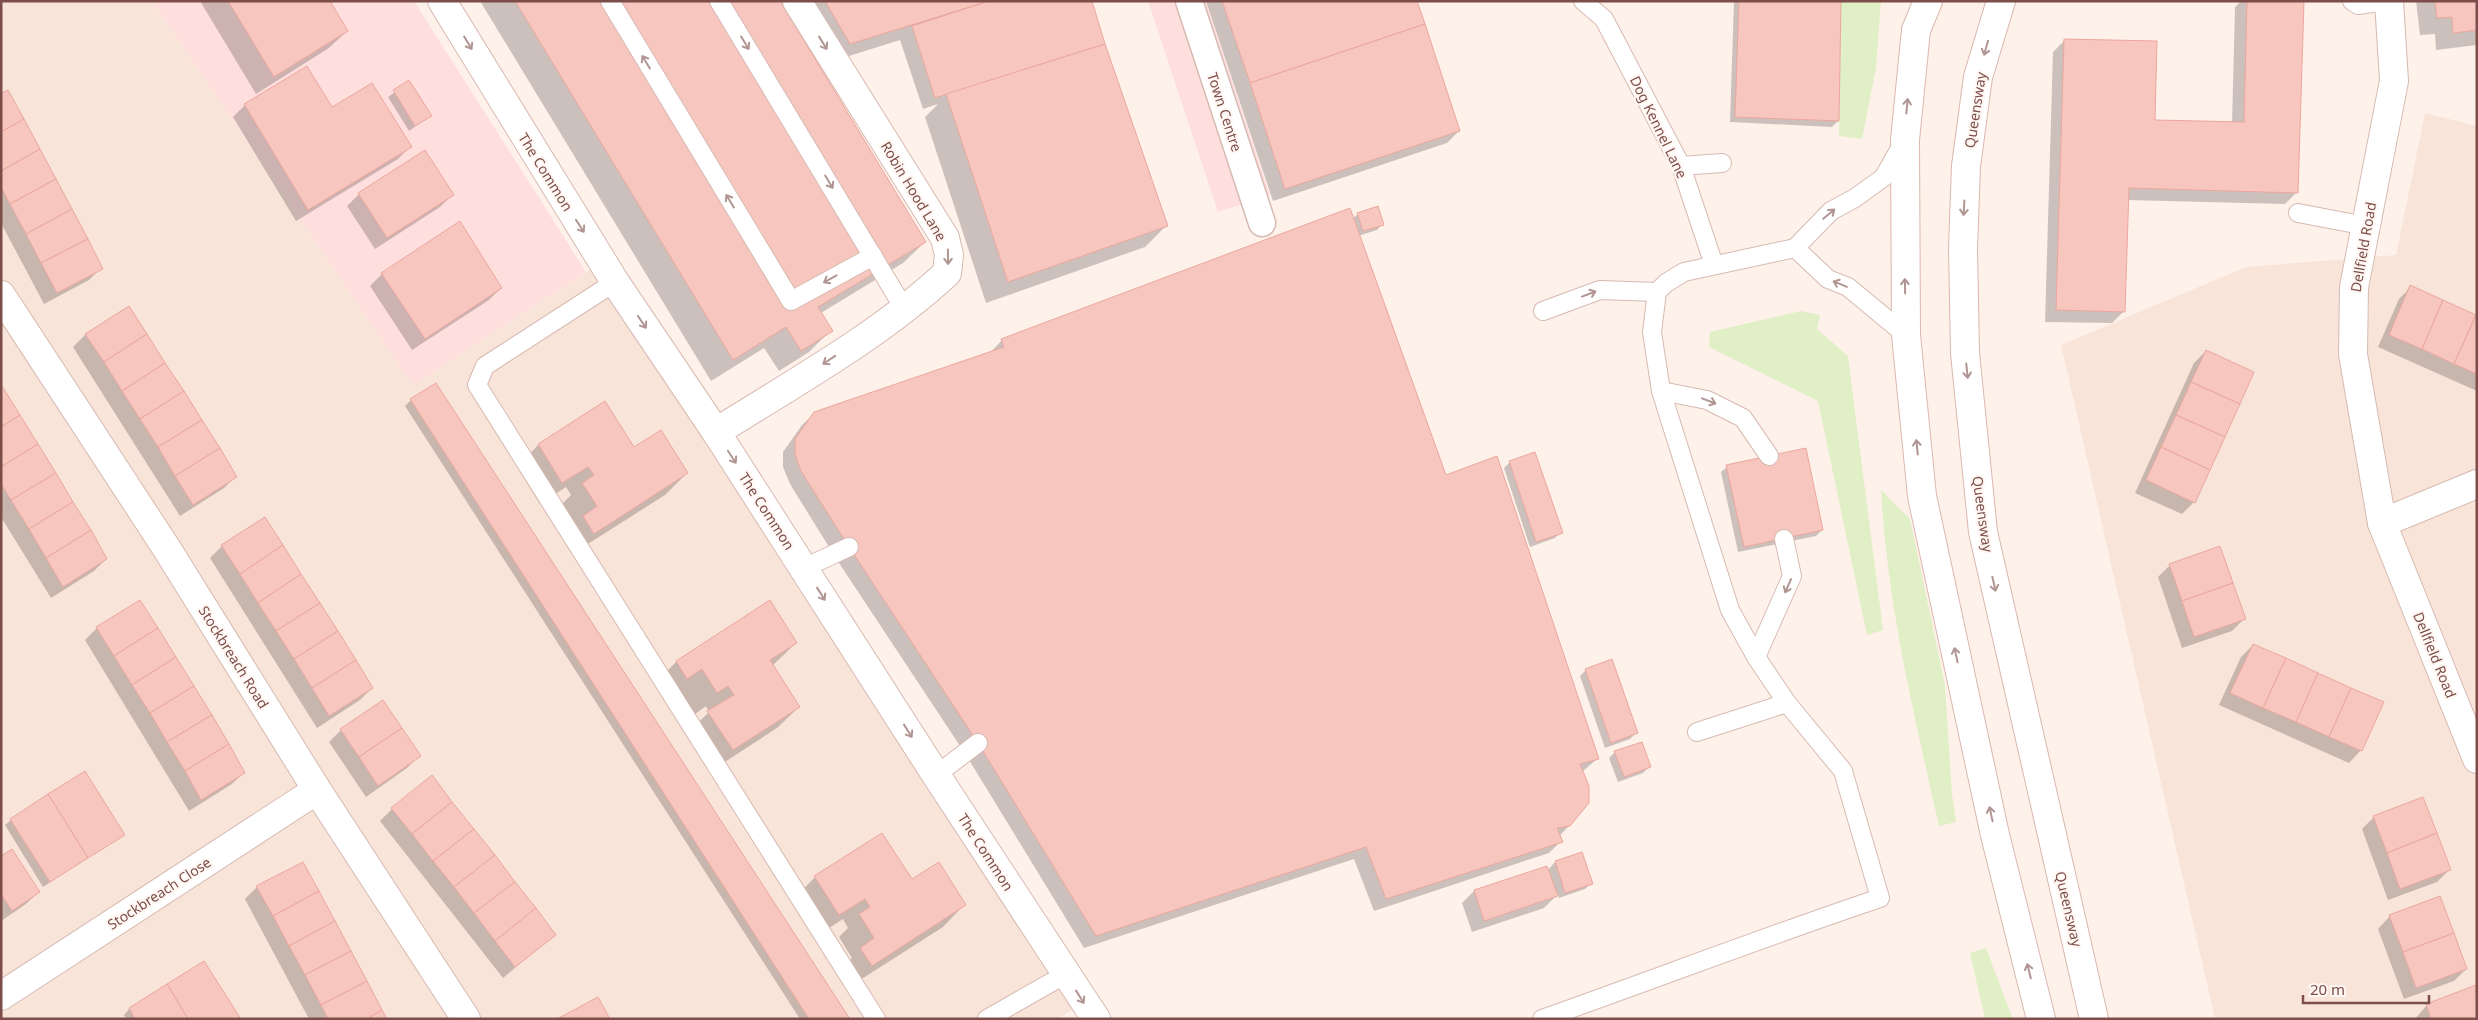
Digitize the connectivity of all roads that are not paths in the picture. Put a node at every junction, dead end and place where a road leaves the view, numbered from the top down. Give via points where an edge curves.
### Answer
1 (442, 1) edge
2 (610, 1) edge
3 (720, 1) edge
4 (797, 1) edge
5 (1189, 1) edge
6 (1583, 1) edge
7 (1928, 1) edge
8 (2001, 1) edge
9 (2352, 1) edge
10 (2387, 1) edge
11 (1904, 140) junction
12 (1722, 163) dead end
13 (1681, 166) junction
14 (2298, 213) dead end
15 (1262, 223) dead end
16 (2366, 226) junction
17 (1795, 248) junction
18 (873, 256) junction
19 (1714, 266) junction
20 (615, 282) junction
21 (1657, 292) junction
22 (1, 295) edge
23 (904, 310) junction
24 (1543, 311) dead end
25 (1906, 335) junction
26 (1661, 391) junction
27 (716, 432) junction
28 (1769, 456) dead end
29 (2477, 484) edge
30 (2382, 523) junction
31 (1784, 538) dead end
32 (848, 547) dead end
33 (804, 568) junction
34 (1756, 657) junction
35 (1787, 703) junction
36 (1697, 732) dead end
37 (978, 743) dead end
38 (2477, 759) edge
39 (936, 775) junction
40 (317, 790) junction
41 (1066, 974) junction
42 (1, 996) edge
43 (466, 1019) edge
44 (876, 1019) edge
45 (987, 1019) edge
46 (1096, 1019) edge
47 (1542, 1019) edge
48 (2040, 1019) edge
49 (2094, 1019) edge

1 -> 20 street, The Common
18 -> 2 lane via 791,301
3 -> 18 lane
4 -> 23 street, Robin Hood Lane via 945,238 949,255 947,273
5 - 15 street, Town Centre
6 - 13 lane, Dog Kennel Lane via 1604,20
11 -> 7 street via 1916,30
8 -> 49 street, Queensway via 1978,77 1966,166 1963,248 1965,354 1983,532
9 - 10 lane via 2358,4
10 - 16 street, Dellfield Road via 2394,81
17 -> 11 lane via 1831,211 1884,177
25 -> 11 street
12 - 13 lane
13 - 19 lane, Dog Kennel Lane
14 - 16 lane
16 - 30 street, Dellfield Road via 2354,287 2354,354
17 - 19 lane
25 -> 17 lane via 1848,287 1828,279
18 - 23 lane
19 - 21 lane via 1684,272
20 -> 27 street, The Common
20 - 44 lane via 485,366 477,385
24 -> 21 lane via 1600,290
21 - 26 lane via 1652,332
22 - 40 street, Stockbreach Road via 167,549
23 -> 27 street, Robin Hood Lane
48 -> 25 street via 1995,835 1922,496
26 -> 28 lane via 1707,400 1743,418
26 - 34 lane via 1730,610
27 -> 33 street, The Common
29 - 30 street
30 - 38 street, Dellfield Road
31 -> 34 lane via 1792,576
32 - 33 lane
33 -> 39 street, The Common
34 - 35 lane
35 - 36 lane
35 - 47 lane via 1843,771 1880,898
37 - 39 lane
39 - 41 street, The Common
40 - 42 street, Stockbreach Close
40 - 43 street, Stockbreach Road
41 - 45 lane
41 -> 46 street, The Common

